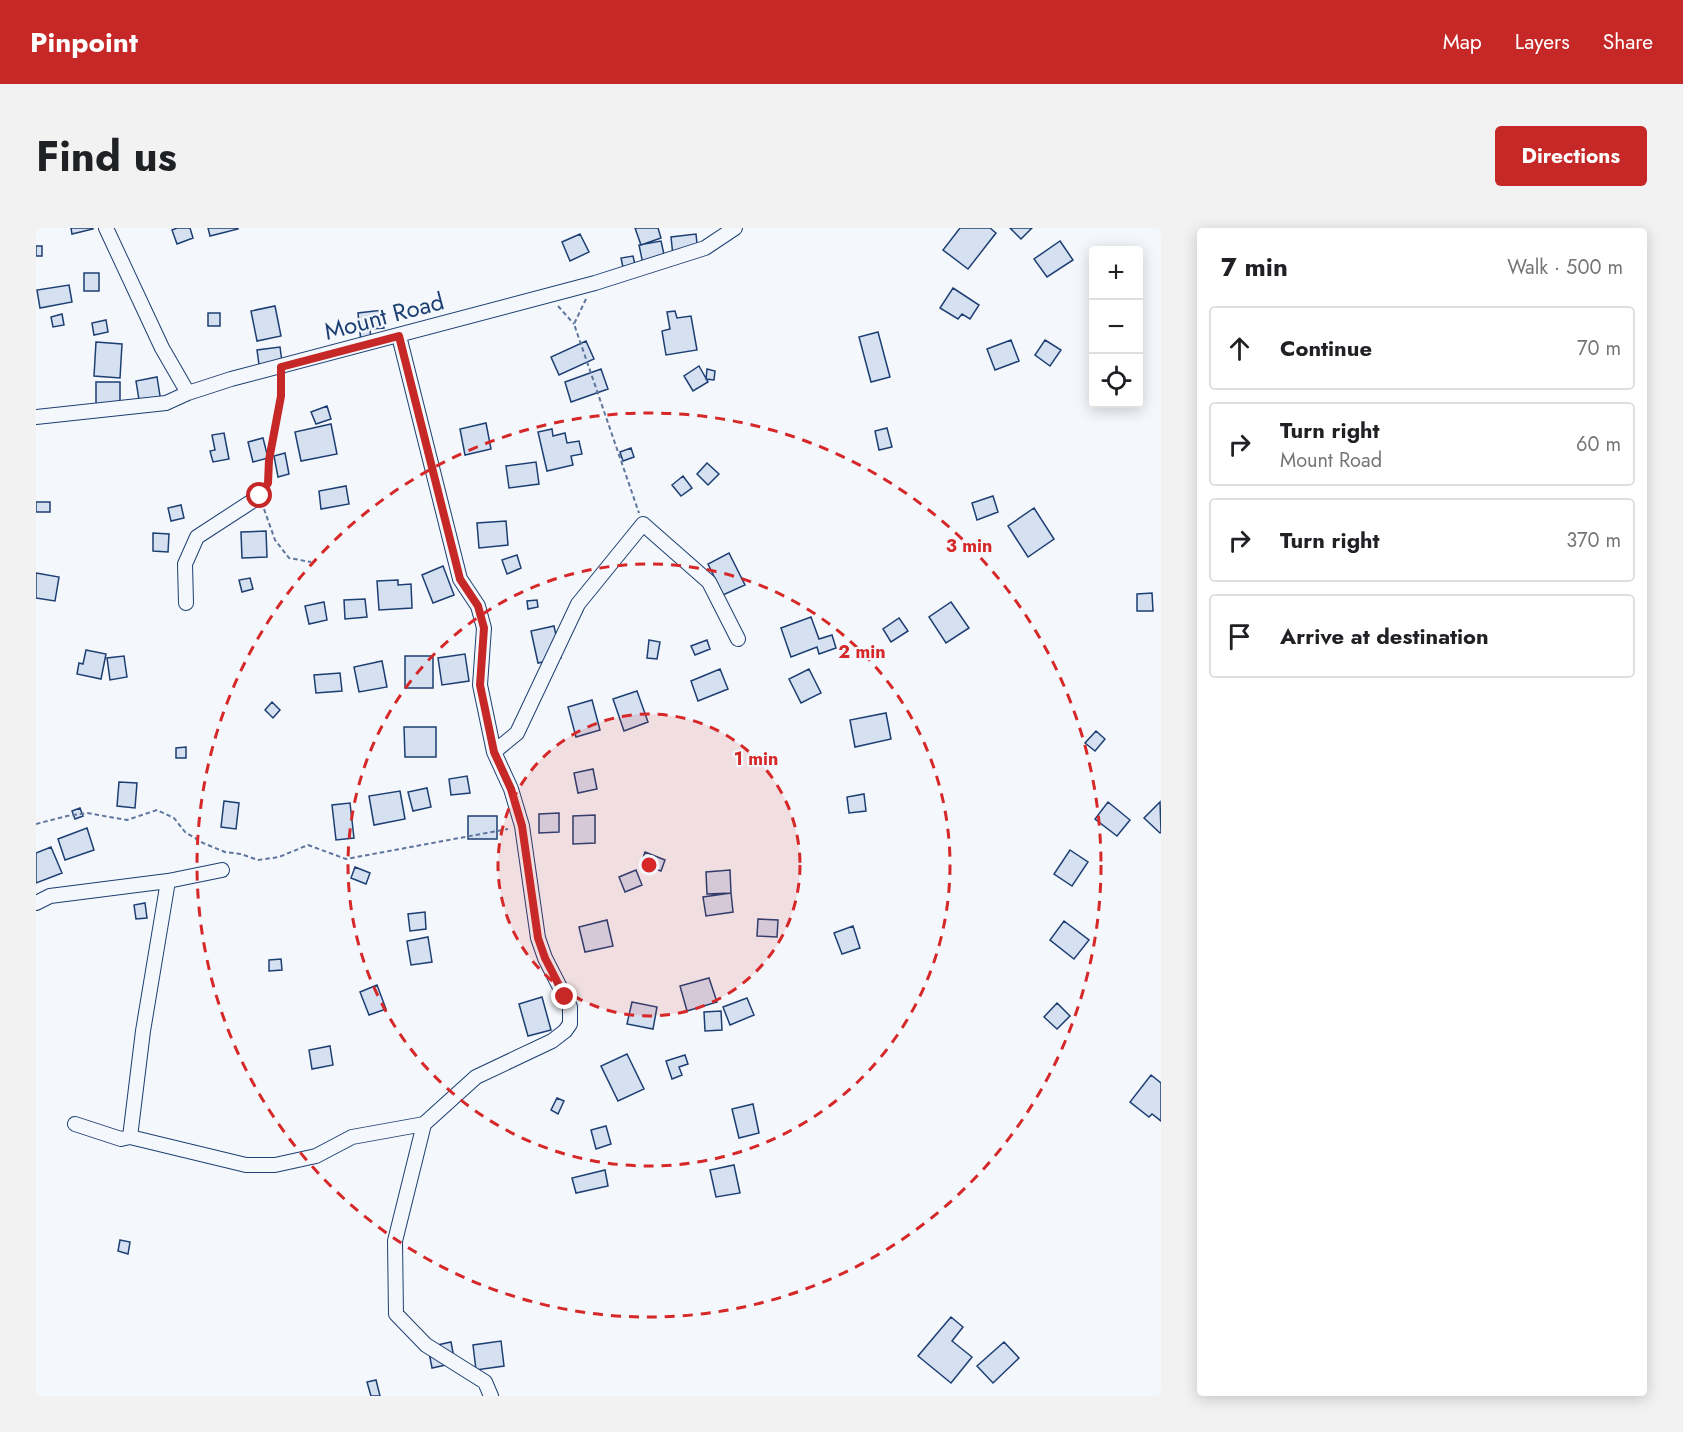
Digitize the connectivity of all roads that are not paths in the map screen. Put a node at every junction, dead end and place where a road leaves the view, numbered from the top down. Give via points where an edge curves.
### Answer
1 (106, 228) edge
2 (735, 228) edge
3 (399, 336) junction
4 (188, 393) junction
5 (36, 417) edge
6 (260, 496) road end
7 (186, 603) dead end
8 (738, 639) dead end
9 (494, 752) junction
10 (222, 870) dead end
11 (168, 881) junction
12 (36, 903) edge
13 (75, 1124) dead end
14 (424, 1124) junction
15 (130, 1137) junction
16 (491, 1396) edge

1 - 4 street via 162,348
2 - 3 street, Mount Road via 705,248 595,284
3 - 4 street, Mount Road
3 - 9 street via 460,579 478,606 484,628 480,685
4 - 5 street, Mount Road via 166,403
6 - 7 street via 197,537 185,564
8 - 9 street via 709,582 643,524 579,604 517,733
9 - 14 street via 522,826 538,938 570,1007 570,1024 552,1041 476,1077
10 - 11 street
11 - 12 street via 50,896
11 - 15 street
13 - 15 street via 121,1139
14 - 15 street via 352,1137 316,1156 275,1165 246,1165
14 - 16 street via 395,1241 396,1314 426,1345 486,1382

